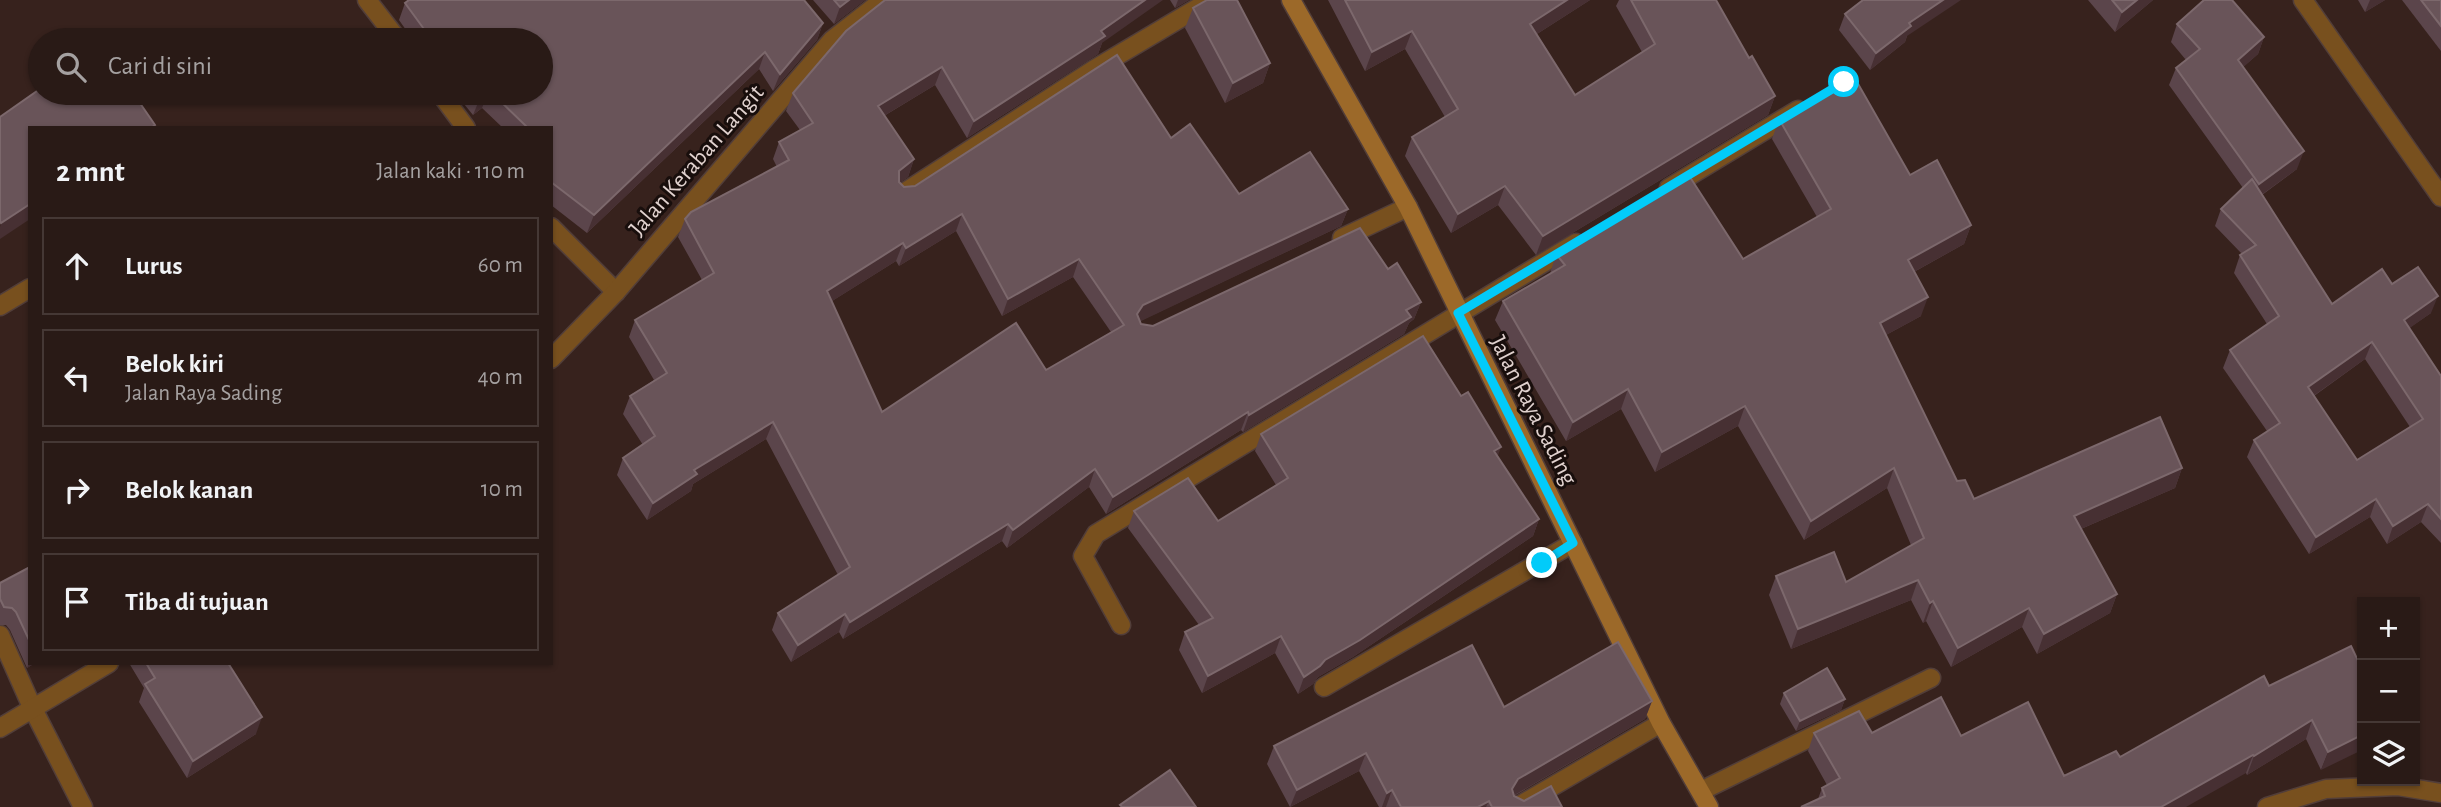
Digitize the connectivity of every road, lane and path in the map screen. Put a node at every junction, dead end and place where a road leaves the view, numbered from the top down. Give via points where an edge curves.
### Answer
1 (368, 0) edge
2 (883, 0) edge
3 (1212, 0) edge
4 (1291, 0) edge
5 (2303, 0) edge
6 (389, 28) edge
7 (1810, 103) edge
8 (449, 105) edge
9 (465, 126) edge
10 (902, 194) edge
11 (2441, 197) edge
12 (1648, 200) edge
13 (1408, 207) junction
14 (553, 229) edge
15 (1591, 234) edge
16 (1323, 247) edge
17 (28, 289) edge
18 (616, 292) junction
19 (0, 306) edge
20 (1458, 313) junction
21 (556, 354) edge
22 (1573, 543) junction
23 (1121, 625) dead end
24 (0, 635) edge
25 (106, 665) edge
26 (1931, 678) dead end
27 (1324, 687) dead end
28 (32, 707) junction
29 (1661, 723) junction
30 (0, 728) edge
31 (2441, 793) edge
32 (1705, 799) edge
33 (83, 807) edge
34 (1517, 807) edge
35 (2267, 807) edge

1 - 6 street
2 - 18 street, Jalan Keraban Langit via 827,35
3 - 10 street via 1093,70
4 - 13 street, Jalan Raya Sading
5 - 11 street
7 - 12 street
8 - 9 street
13 - 16 street
13 - 20 street, Jalan Raya Sading
14 - 18 street
15 - 20 street
17 - 19 street
18 - 21 street, Jalan Keraban Langit
20 - 22 street, Jalan Raya Sading
20 - 23 street via 1096,534 1083,556
22 - 27 street
22 - 29 street, Jalan Raya Sading
24 - 28 street
25 - 28 street
26 - 32 street
28 - 30 street
28 - 33 street
29 - 32 street, Jalan Raya Sading
29 - 34 street
31 - 35 street via 2398,786 2326,789

